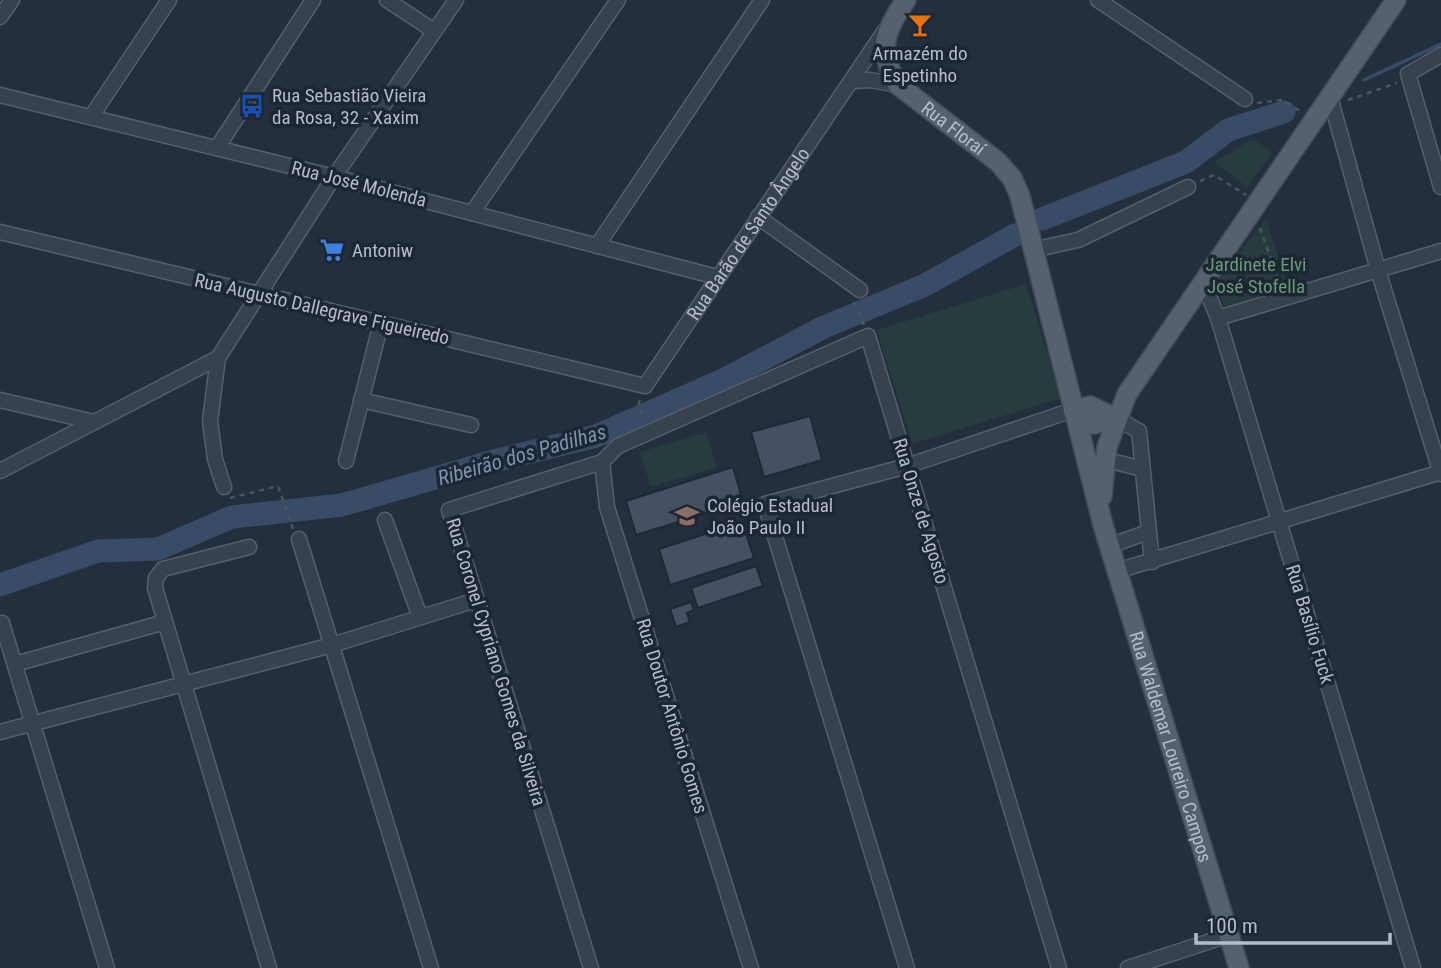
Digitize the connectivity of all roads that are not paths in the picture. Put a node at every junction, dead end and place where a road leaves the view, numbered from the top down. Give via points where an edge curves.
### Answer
1 (12, 0) edge
2 (169, 0) edge
3 (313, 0) edge
4 (387, 0) edge
5 (456, 0) edge
6 (618, 0) edge
7 (762, 0) edge
8 (906, 0) edge
9 (1098, 0) edge
10 (1396, 0) edge
11 (0, 17) edge
12 (887, 28) junction
13 (434, 32) junction
14 (1441, 55) edge
15 (852, 81) junction
16 (898, 85) junction
17 (0, 95) edge
18 (1245, 99) road end
19 (1331, 101) junction
20 (91, 117) junction
21 (217, 148) junction
22 (334, 177) junction
23 (1188, 187) road end
24 (1441, 187) edge
25 (472, 213) junction
26 (758, 217) junction
27 (1026, 228) joint
28 (0, 232) edge
29 (597, 246) junction
30 (1032, 250) junction
31 (1441, 251) edge
32 (1378, 270) junction
33 (717, 277) junction
34 (1203, 282) junction
35 (856, 293) road end
36 (258, 294) junction
37 (1218, 318) junction
38 (381, 323) junction
39 (218, 358) junction
40 (645, 387) joint
41 (0, 400) edge
42 (361, 400) junction
43 (1073, 410) junction
44 (1115, 418) junction
45 (94, 422) junction
46 (471, 425) dead end
47 (1104, 459) junction
48 (346, 461) dead end
49 (602, 462) junction
50 (907, 466) junction
51 (1142, 469) junction
52 (0, 471) edge
53 (1441, 473) edge
54 (224, 487) road end
55 (384, 520) dead end
56 (1278, 520) junction
57 (1103, 525) junction
58 (1148, 532) junction
59 (296, 534) road end
60 (1109, 546) junction
61 (249, 547) dead end
62 (1152, 562) junction
63 (1117, 571) junction
64 (476, 600) junction
65 (420, 617) junction
66 (165, 622) junction
67 (2, 623) dead end
68 (332, 645) junction
69 (15, 664) junction
70 (183, 682) junction
71 (32, 722) junction
72 (0, 732) edge
73 (1229, 935) junction
74 (107, 968) edge
75 (269, 968) edge
76 (430, 968) edge
77 (591, 968) edge
78 (751, 968) edge
79 (907, 968) edge
80 (1059, 968) edge
81 (1128, 968) edge
82 (1239, 968) edge
83 (1413, 968) edge

1 - 11 street
2 - 20 street
3 - 21 street
4 - 13 street
5 - 13 street
6 - 25 street
7 - 29 street
8 - 12 main road, Rua Barão de Santo Ângelo
9 - 18 street
10 - 19 main road, Rua Waldemar Loureiro Campos
12 - 15 street, Rua Barão de Santo Ângelo
12 - 16 main road via 888,70
13 - 22 street
14 - 24 street via 1408,74
15 - 16 street
15 - 26 street, Rua Barão de Santo Ângelo
16 - 27 main road, Rua Floraí via 1005,169 1020,196
17 - 20 street, Rua José Molenda
19 - 32 street
19 - 34 main road, Rua Waldemar Loureiro Campos
20 - 21 street, Rua José Molenda
21 - 22 street, Rua José Molenda
22 - 25 street, Rua José Molenda
22 - 36 street
23 - 30 street via 1078,240
25 - 29 street, Rua José Molenda
26 - 33 street, Rua Barão de Santo Ângelo
26 - 35 street
27 - 30 main road, Rua Waldemar Loureiro Campos
28 - 36 street, Rua Augusto Dallegrave Figueiredo
29 - 33 street, Rua José Molenda
30 - 43 main road, Rua Waldemar Loureiro Campos
31 - 32 street
32 - 37 street
32 - 53 street
33 - 40 street, Rua Barão de Santo Ângelo
34 - 37 street, Rua Basílio Fuck
34 - 44 main road, Rua Waldemar Loureiro Campos
36 - 38 street, Rua Augusto Dallegrave Figueiredo
36 - 39 street
37 - 56 street, Rua Basílio Fuck
38 - 40 street, Rua Augusto Dallegrave Figueiredo
38 - 42 street
39 - 45 street
39 - 54 street via 210,421
41 - 45 street
42 - 46 street
42 - 48 street
43 - 44 main road via 1090,406
43 - 50 street
43 - 57 main road, Rua Waldemar Loureiro Campos
44 - 47 main road, Rua Waldemar Loureiro Campos
44 - 51 street via 1139,431
45 - 52 street
47 - 51 street
47 - 57 main road, Rua Waldemar Loureiro Campos
49 - 50 street, Rua Onze de Agosto via 618,446 868,337
49 - 64 street, Rua Coronel Cypriano Gomes da Silveira via 449,510
49 - 78 street, Rua Doutor Antônio Gomes via 607,508
50 - 79 street via 765,504
50 - 80 street, Rua Onze de Agosto
51 - 58 street
53 - 56 street
55 - 65 street
56 - 62 street
56 - 83 street, Rua Basílio Fuck
57 - 60 main road, Rua Waldemar Loureiro Campos
58 - 60 street
58 - 62 street
59 - 68 street
60 - 63 main road, Rua Waldemar Loureiro Campos
61 - 66 street via 163,569 155,588
62 - 63 street
63 - 73 main road, Rua Waldemar Loureiro Campos
64 - 65 street
64 - 77 street, Rua Coronel Cypriano Gomes da Silveira
65 - 68 street
66 - 69 street
66 - 70 street
67 - 69 street
68 - 70 street
68 - 76 street
69 - 71 street
70 - 71 street
70 - 75 street
71 - 72 street
71 - 74 street
73 - 81 street
73 - 82 main road, Rua Waldemar Loureiro Campos

